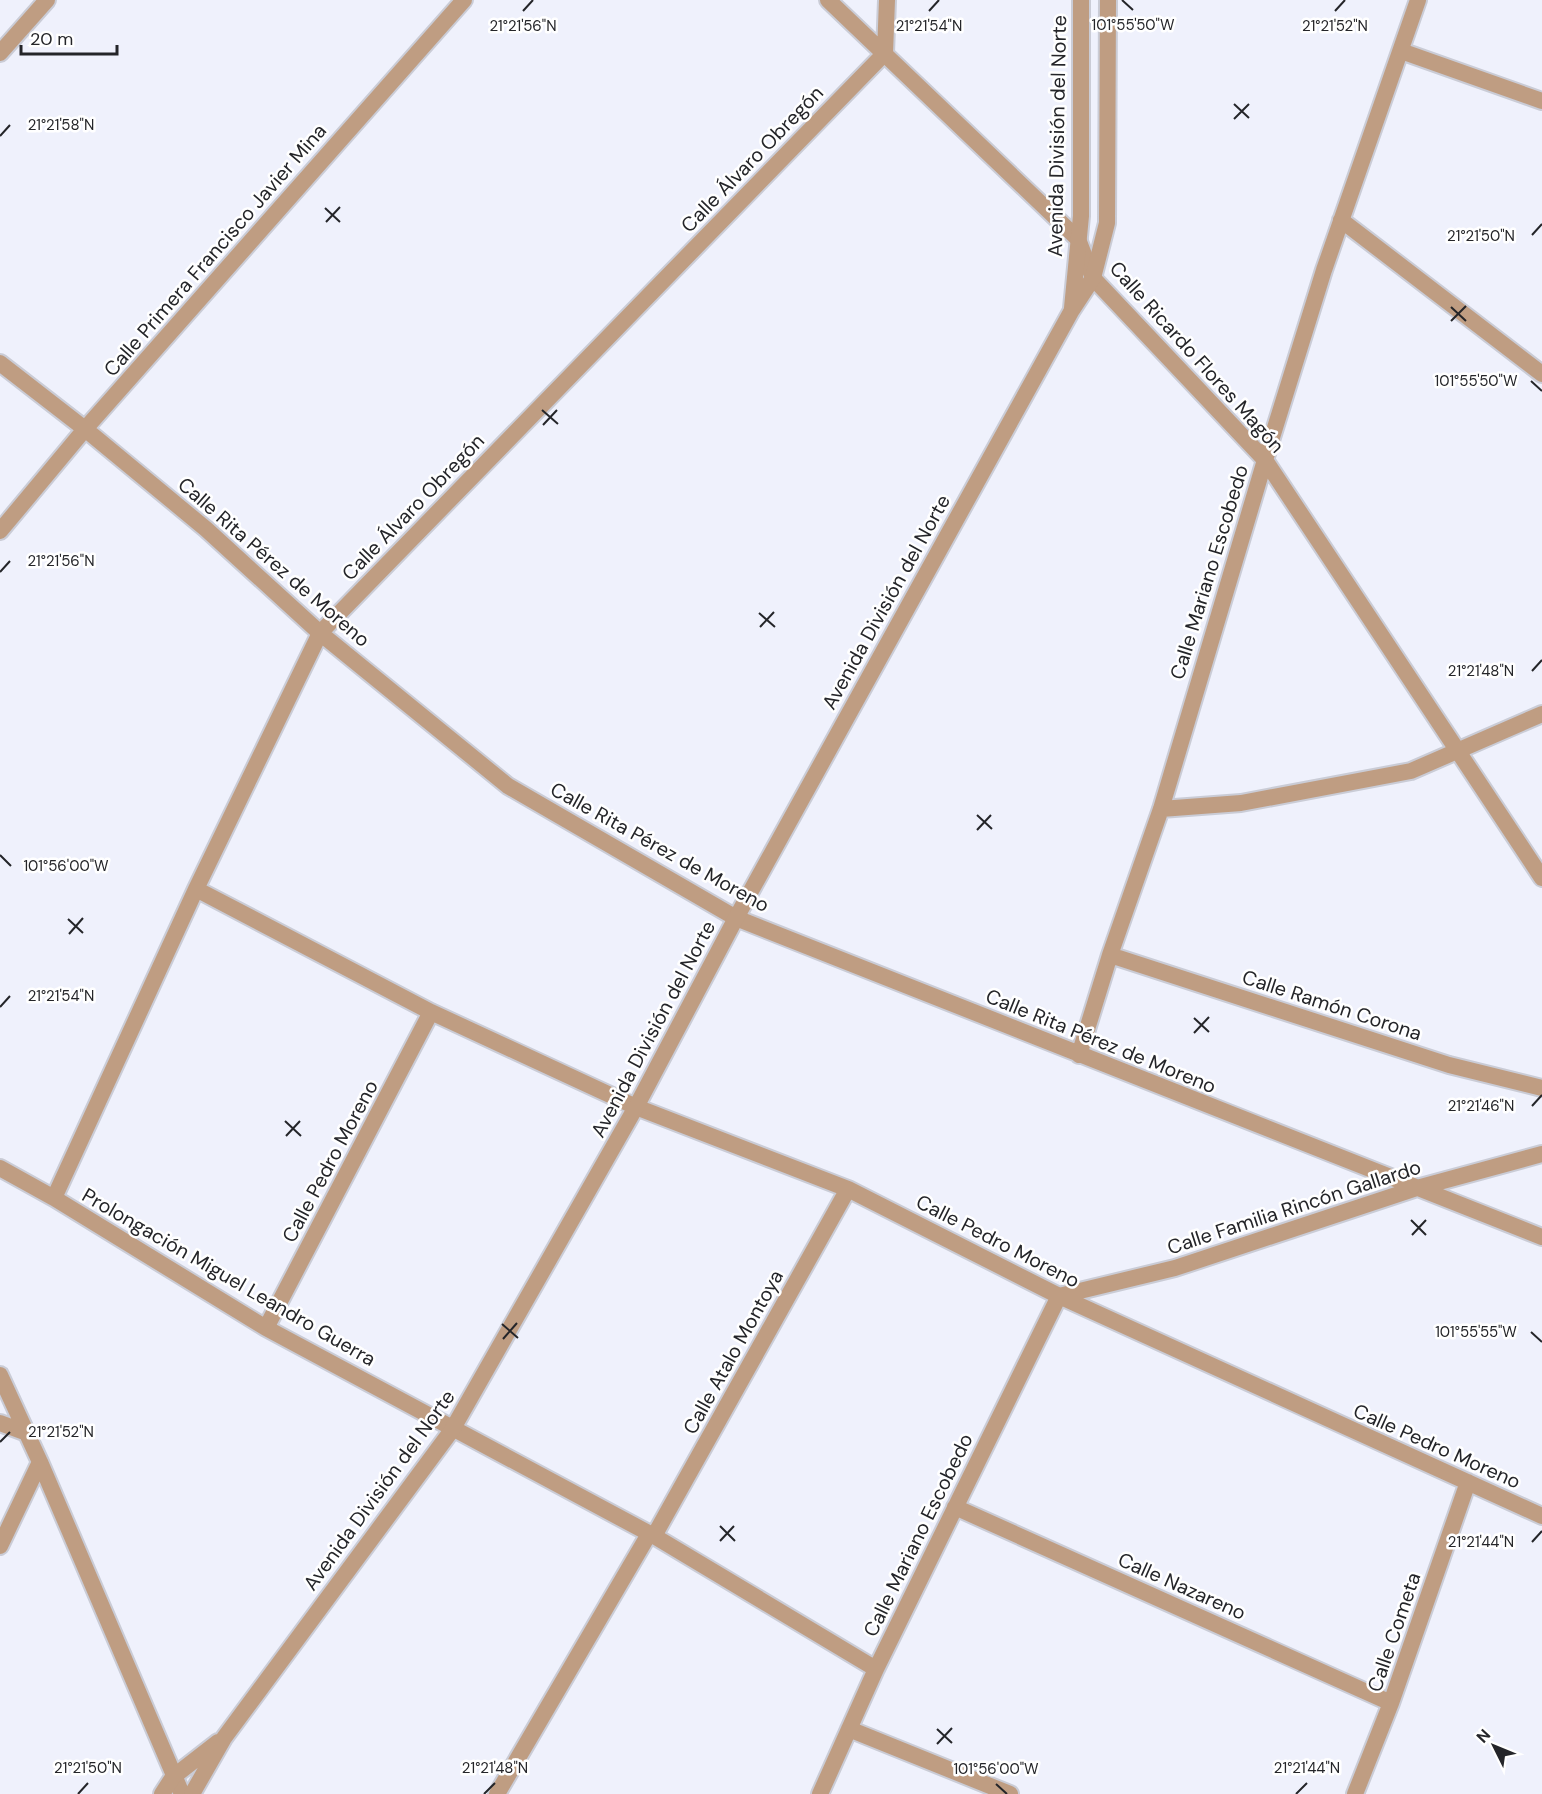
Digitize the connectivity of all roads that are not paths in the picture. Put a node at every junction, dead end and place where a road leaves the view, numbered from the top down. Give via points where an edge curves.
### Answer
1 (47, 0) edge
2 (464, 0) edge
3 (828, 0) edge
4 (887, 0) edge
5 (1081, 0) edge
6 (1108, 0) edge
7 (1418, 0) edge
8 (1401, 51) junction
9 (0, 53) edge
10 (885, 54) junction
11 (1542, 101) edge
12 (1341, 220) junction
13 (1078, 239) junction
14 (1093, 278) junction
15 (1072, 310) junction
16 (0, 363) edge
17 (1542, 374) edge
18 (85, 429) junction
19 (1265, 460) junction
20 (0, 531) edge
21 (320, 633) junction
22 (1542, 714) edge
23 (1458, 751) junction
24 (1161, 809) junction
25 (1542, 878) edge
26 (196, 889) junction
27 (736, 918) junction
28 (1110, 954) junction
29 (431, 1012) junction
30 (1079, 1055) junction
31 (1542, 1088) edge
32 (636, 1107) junction
33 (1542, 1154) edge
34 (0, 1168) edge
35 (1417, 1188) junction
36 (848, 1189) junction
37 (54, 1198) junction
38 (1542, 1237) edge
39 (1059, 1296) junction
40 (266, 1328) junction
41 (0, 1375) edge
42 (0, 1423) edge
43 (452, 1430) junction
44 (27, 1433) junction
45 (40, 1462) junction
46 (1468, 1482) junction
47 (955, 1507) junction
48 (1542, 1516) edge
49 (652, 1535) junction
50 (0, 1546) edge
51 (876, 1669) junction
52 (1391, 1703) junction
53 (849, 1730) junction
54 (224, 1738) junction
55 (173, 1777) junction
56 (162, 1794) edge
57 (182, 1794) edge
58 (192, 1794) edge
59 (497, 1794) edge
60 (820, 1794) edge
61 (1010, 1794) edge
62 (1355, 1794) edge

1 - 9 street
2 - 18 street, Calle Primera Francisco Javier Mina
3 - 10 street, Calle Ricardo Flores Magón
4 - 10 street
5 - 13 street, Avenida División del Norte
6 - 14 street, Avenida División del Norte via 1107,223
7 - 8 street, Calle Mariano Escobedo
8 - 11 street
8 - 12 street, Calle Mariano Escobedo
10 - 13 street, Calle Ricardo Flores Magón
10 - 21 street, Calle Álvaro Obregón
12 - 17 street
12 - 19 street, Calle Mariano Escobedo
13 - 14 street, Calle Ricardo Flores Magón
13 - 15 street, Avenida División del Norte
14 - 15 street, Avenida División del Norte
14 - 19 street, Calle Ricardo Flores Magón
15 - 27 street, Avenida División del Norte
16 - 18 street, Calle Rita Pérez de Moreno
18 - 20 street, Calle Primera Francisco Javier Mina
18 - 21 street, Calle Rita Pérez de Moreno via 206,529
19 - 23 street, Calle Ricardo Flores Magón
19 - 24 street, Calle Mariano Escobedo
21 - 26 street, Calle Álvaro Obregón
21 - 27 street, Calle Rita Pérez de Moreno via 508,786
22 - 23 street
23 - 24 street via 1411,771 1241,802
23 - 25 street, Calle Ricardo Flores Magón
24 - 28 street, Calle Mariano Escobedo
26 - 29 street, Calle Pedro Moreno
26 - 37 street, Calle Álvaro Obregón
27 - 30 street, Calle Rita Pérez de Moreno
27 - 32 street, Avenida División del Norte
28 - 30 street, Calle Mariano Escobedo
28 - 31 street, Calle Ramón Corona via 1449,1065
29 - 32 street, Calle Pedro Moreno
29 - 40 street, Calle Pedro Moreno
30 - 35 street, Calle Rita Pérez de Moreno
32 - 36 street, Calle Pedro Moreno
32 - 43 street, Avenida División del Norte
33 - 35 street, Calle Familia Rincón Gallardo
34 - 37 street, Prolongación Miguel Leandro Guerra
35 - 38 street, Calle Rita Pérez de Moreno
35 - 39 street, Calle Familia Rincón Gallardo via 1175,1268
36 - 39 street, Calle Pedro Moreno
36 - 49 street, Calle Atalo Montoya
37 - 40 street, Prolongación Miguel Leandro Guerra
39 - 46 street, Calle Pedro Moreno
39 - 47 street, Calle Mariano Escobedo
40 - 43 street, Prolongación Miguel Leandro Guerra
41 - 44 street
42 - 44 street
43 - 49 street, Prolongación Miguel Leandro Guerra
43 - 54 street, Avenida División del Norte
44 - 45 street
45 - 50 street
45 - 55 street
46 - 48 street, Calle Pedro Moreno
46 - 52 street, Calle Cometa
47 - 51 street, Calle Mariano Escobedo
47 - 52 street, Calle Nazareno
49 - 51 street, Prolongación Miguel Leandro Guerra
49 - 59 street, Calle Atalo Montoya
51 - 53 street, Calle Mariano Escobedo
52 - 62 street, Calle Cometa
53 - 60 street, Calle Mariano Escobedo
53 - 61 street
54 - 55 street, Avenida División del Norte
54 - 58 street, Avenida División del Norte
55 - 56 street, Avenida División del Norte
55 - 57 street

